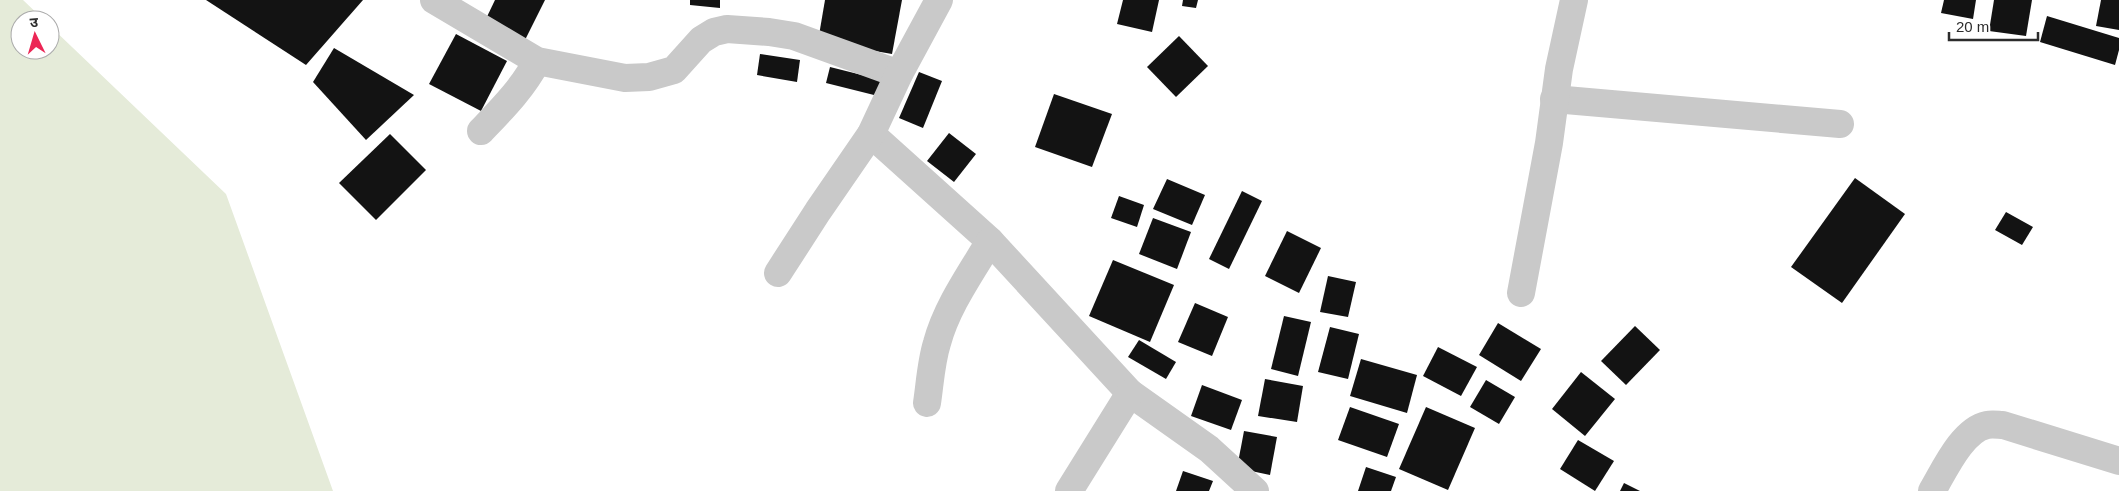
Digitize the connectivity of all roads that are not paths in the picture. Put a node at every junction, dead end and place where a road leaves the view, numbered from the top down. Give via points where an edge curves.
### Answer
1 (434, 0) edge
2 (939, 0) edge
3 (1574, 0) edge
4 (537, 61) junction
5 (899, 74) junction
6 (1554, 99) junction
7 (1840, 124) dead end
8 (481, 131) dead end
9 (871, 134) junction
10 (990, 241) junction
11 (778, 273) dead end
12 (1521, 293) dead end
13 (1130, 393) junction
14 (927, 403) dead end
15 (2119, 461) edge
16 (1069, 491) edge
17 (1255, 491) edge
18 (1932, 491) edge

1 - 4 street
2 - 5 street
3 - 6 street
4 - 5 street via 625,78 649,77 674,70 701,40 714,32 738,29 794,36
4 - 8 street via 514,97
5 - 9 street
6 - 7 street
6 - 12 street
9 - 10 street
9 - 11 street
10 - 13 street
10 - 14 street via 943,325 936,344
13 - 16 street
13 - 17 street via 1208,449
15 - 18 street via 2003,425 1987,424 1964,440

